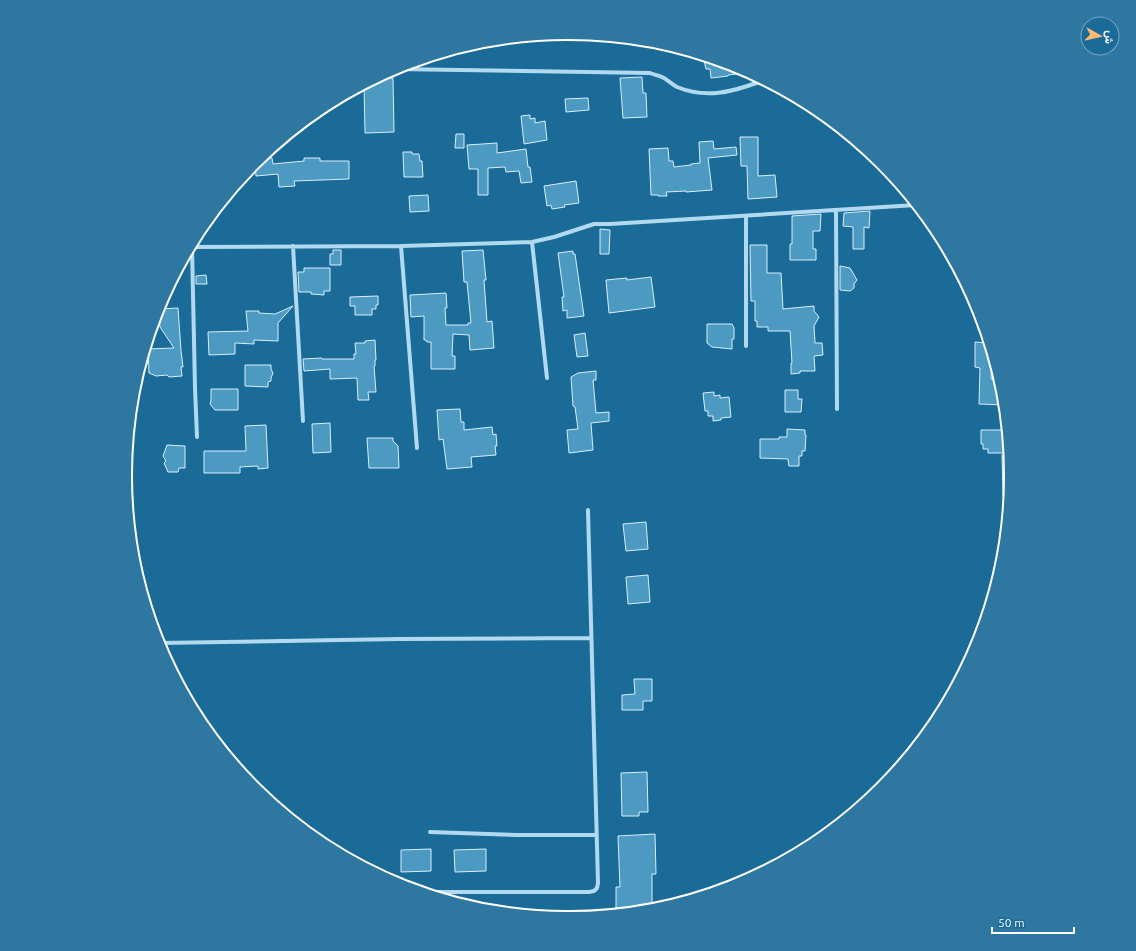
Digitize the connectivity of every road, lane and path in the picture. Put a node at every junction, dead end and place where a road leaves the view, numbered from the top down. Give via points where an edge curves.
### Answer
1 (411, 69) edge
2 (757, 83) edge
3 (910, 205) edge
4 (836, 210) junction
5 (746, 216) junction
6 (532, 242) junction
7 (293, 246) junction
8 (401, 246) junction
9 (198, 247) edge
10 (191, 258) edge
11 (746, 346) dead end
12 (547, 378) dead end
13 (837, 409) dead end
14 (304, 421) dead end
15 (196, 437) dead end
16 (417, 448) dead end
17 (588, 510) dead end
18 (591, 638) junction
19 (166, 643) edge
20 (430, 832) dead end
21 (596, 835) junction
22 (441, 892) edge

1 - 2 street via 650,73 676,86 713,94
3 - 4 street
4 - 5 street
4 - 13 street
5 - 6 street via 594,224
5 - 11 street
6 - 8 street
6 - 12 street
7 - 8 street
7 - 9 street
7 - 14 street
8 - 16 street
10 - 15 street
17 - 18 street
18 - 19 street
18 - 21 street
20 - 21 street
21 - 22 street via 598,883 594,891

